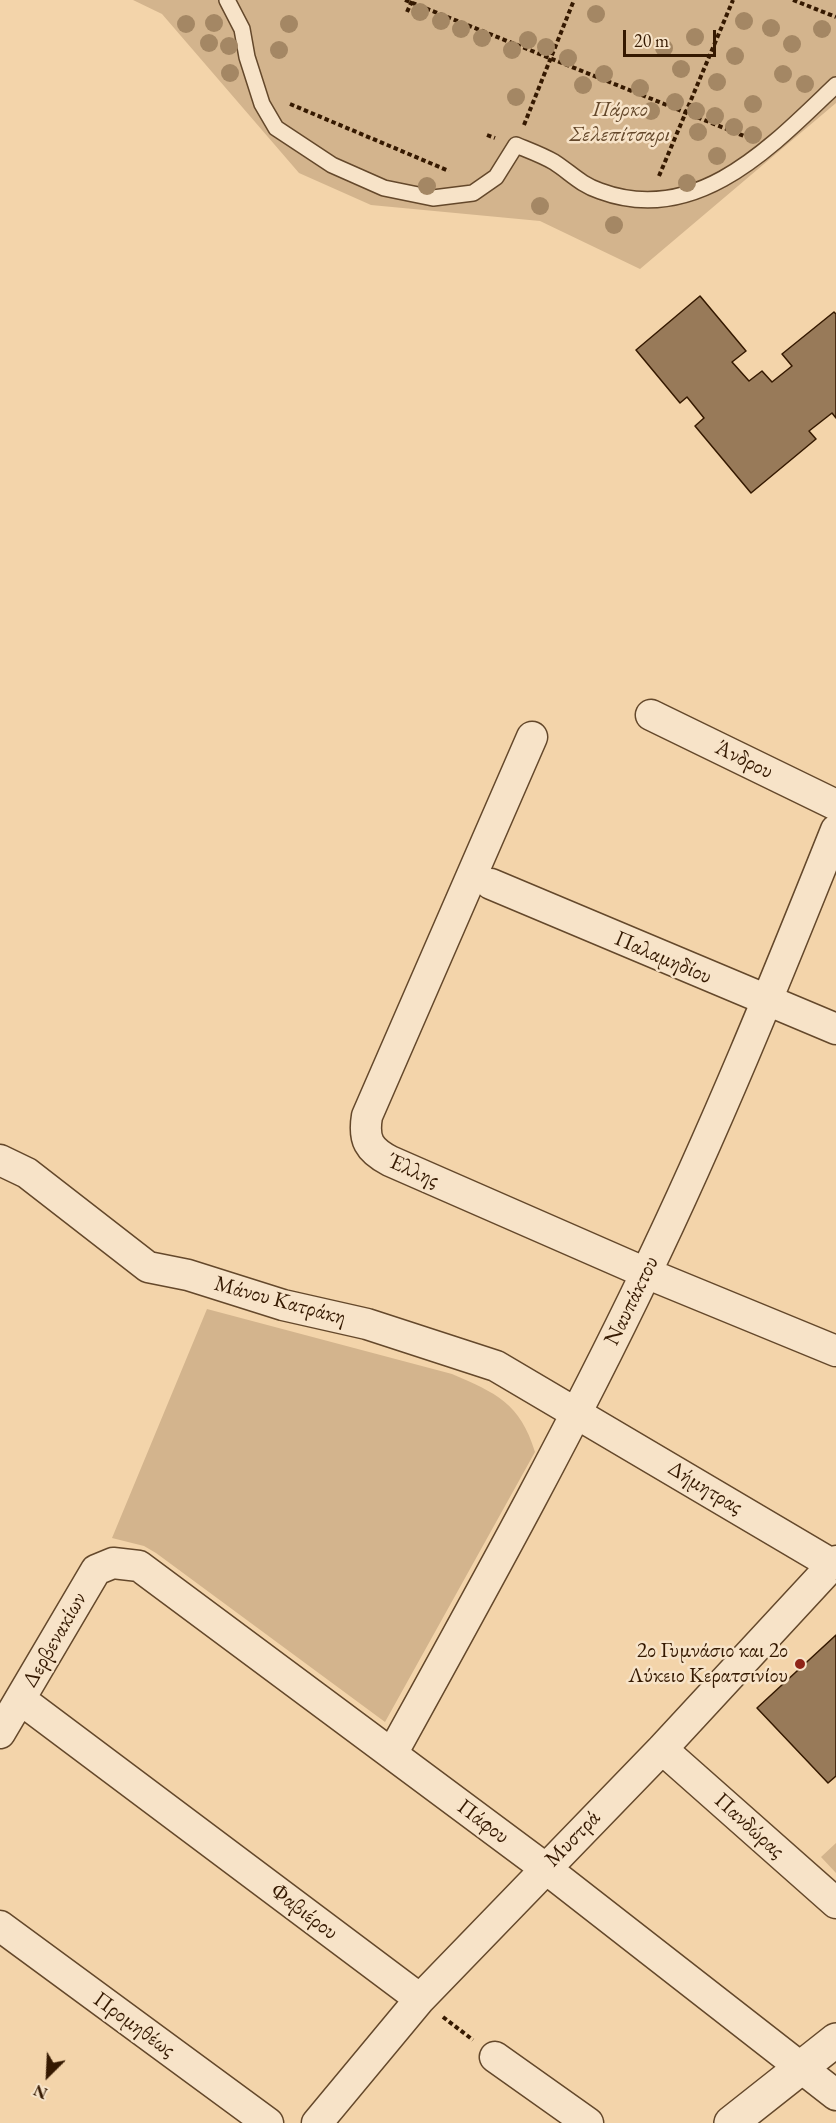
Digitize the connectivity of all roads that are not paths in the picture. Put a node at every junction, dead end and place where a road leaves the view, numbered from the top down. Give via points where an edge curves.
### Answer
1 (227, 0) edge
2 (836, 85) edge
3 (651, 715) dead end
4 (532, 737) dead end
5 (836, 805) edge
6 (836, 830) edge
7 (491, 884) dead end
8 (767, 1002) junction
9 (836, 1029) edge
10 (0, 1160) edge
11 (646, 1273) junction
12 (836, 1351) edge
13 (578, 1412) junction
14 (122, 1562) joint
15 (834, 1563) edge
16 (20, 1699) junction
17 (0, 1733) edge
18 (662, 1749) junction
19 (392, 1754) junction
20 (545, 1868) junction
21 (836, 1903) edge
22 (0, 1926) edge
23 (420, 1999) junction
24 (836, 2040) edge
25 (495, 2057) road end
26 (802, 2068) junction
27 (836, 2095) edge
28 (268, 2123) edge
29 (317, 2123) edge
30 (588, 2123) edge
31 (731, 2123) edge

1 - 2 lane via 243,29 262,104 276,128 332,165 384,188 433,198 473,193 496,177 516,145 554,162 576,180 601,192 648,202 700,192 768,146
3 - 5 street, Άνδρου
4 - 11 street, Έλλης via 367,1116 364,1131 367,1144 390,1161
6 - 8 street, Ναυπάκτου
7 - 8 street, Παλαμηδίου
8 - 9 street, Παλαμηδίου
8 - 11 street, Ναυπάκτου
10 - 13 street, Μάνου Κατράκη via 27,1173 148,1267 367,1324 496,1366
11 - 12 street, Έλλης
11 - 13 street, Ναυπάκτου
13 - 15 street, Δήμητρας
13 - 19 street, Ναυπάκτου
14 - 16 street, Δερβενακίων via 96,1570
14 - 19 street, Πάφου via 150,1572
15 - 18 street, Μυστρά
16 - 17 street, Δερβενακίων
16 - 23 street, Φαβιέρου
18 - 20 street, Μυστρά
18 - 21 street, Πανδώρας
19 - 20 street, Πάφου
20 - 23 street, Μυστρά
20 - 26 street, Πάφου
22 - 28 street, Προμηθέως
23 - 29 street, Μυστρά
24 - 26 street
25 - 30 street
26 - 27 street, Πάφου
26 - 31 street

